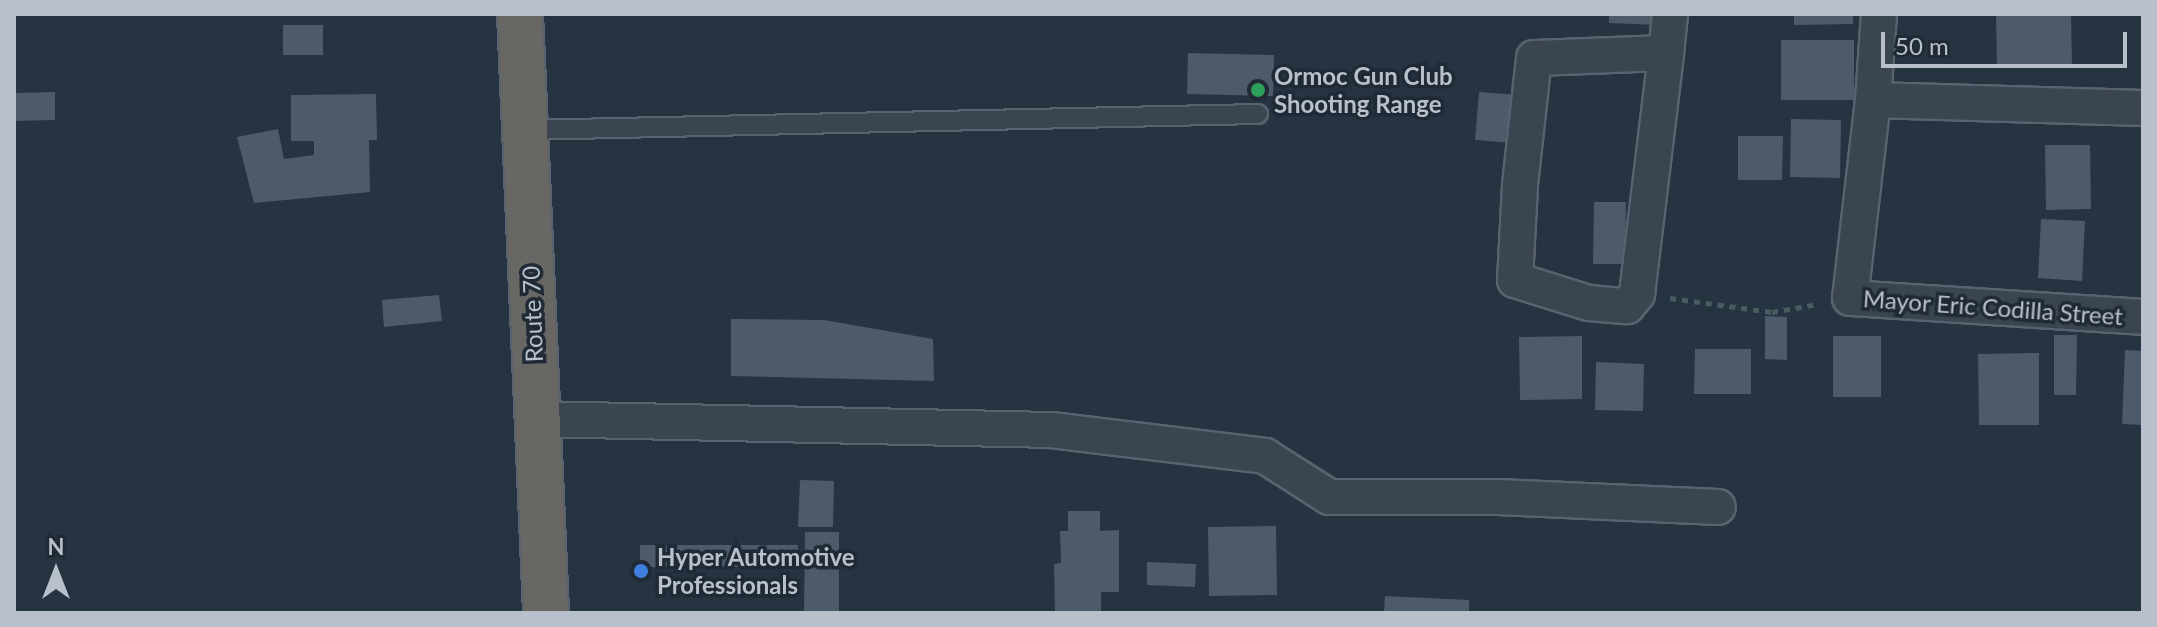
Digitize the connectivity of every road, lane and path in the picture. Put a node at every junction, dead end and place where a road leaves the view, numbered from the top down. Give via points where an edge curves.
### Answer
1 (520, 14) edge
2 (1670, 14) edge
3 (1879, 14) edge
4 (1666, 53) junction
5 (1873, 100) junction
6 (2143, 108) edge
7 (1258, 114) dead end
8 (525, 130) junction
9 (1637, 294) junction
10 (1850, 298) junction
11 (2143, 317) edge
12 (536, 419) junction
13 (1718, 507) dead end
14 (546, 613) edge

1 - 8 highway, Route 70
2 - 4 street
3 - 5 street, Mayor Eric Codilla Street
4 - 9 street
4 - 9 street via 1534,58 1515,280 1589,303 1627,306
5 - 6 street
5 - 10 street, Mayor Eric Codilla Street
7 - 8 lane
8 - 12 highway, Route 70
9 - 10 path via 1772,312
10 - 11 street, Mayor Eric Codilla Street
12 - 13 street via 1051,430 1265,456 1329,497 1499,497
12 - 14 highway, Route 70

